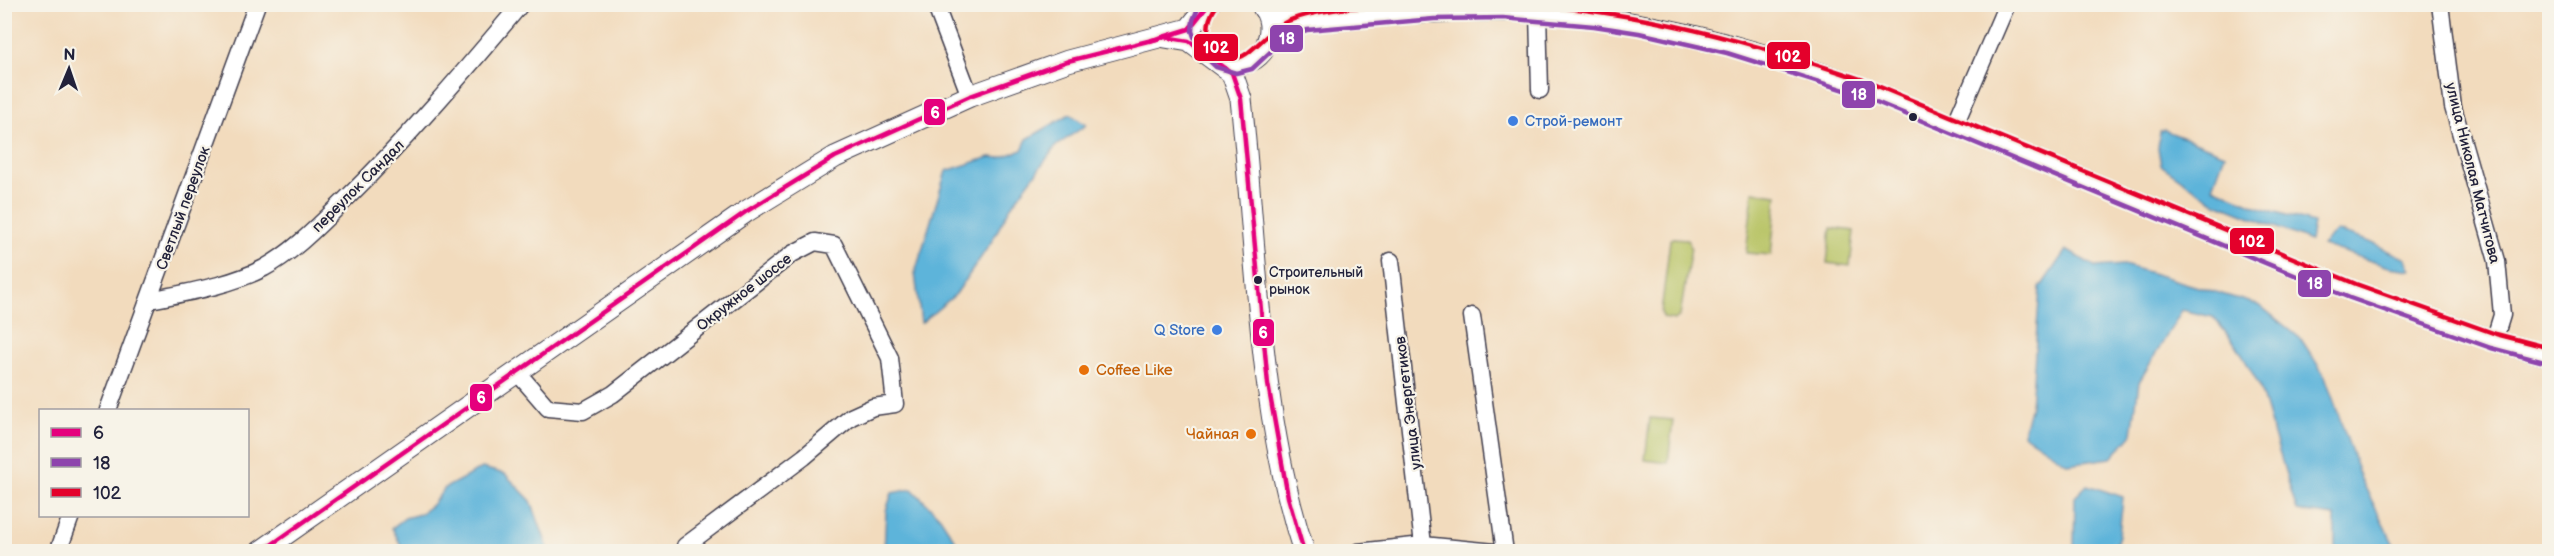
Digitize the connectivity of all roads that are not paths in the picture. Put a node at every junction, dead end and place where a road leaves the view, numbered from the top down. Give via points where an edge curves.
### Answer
1 (256, 4) edge
2 (521, 4) edge
3 (935, 4) edge
4 (2007, 4) edge
5 (2440, 4) edge
6 (1262, 7) edge
7 (1503, 8) edge
8 (1205, 9) edge
9 (1538, 13) junction
10 (1314, 21) junction
11 (1164, 37) junction
12 (1265, 47) junction
13 (1213, 58) junction
14 (1540, 90) dead end
15 (970, 96) junction
16 (1241, 99) junction
17 (1954, 127) junction
18 (1391, 261) dead end
19 (150, 300) junction
20 (1472, 316) dead end
21 (2494, 341) junction
22 (2550, 356) edge
23 (517, 372) junction
24 (109, 409) edge
25 (71, 517) edge
26 (1423, 545) junction
27 (686, 546) dead end
28 (58, 552) edge
29 (260, 552) edge
30 (1304, 552) edge
31 (1358, 552) edge
32 (1495, 552) edge
33 (1504, 552) edge

1 - 19 street, Светлый переулок
2 - 19 street, переулок Сандал via 420,123 303,240 246,276
3 - 15 street
4 - 17 street
5 - 21 street, улица Николая Матчитова via 2453,107 2496,261 2502,315
6 - 10 main road via 1292,20
6 - 12 main road via 1270,30
7 - 9 main road
7 - 10 main road
8 - 11 main road via 1190,29
8 - 13 main road via 1198,28 1202,44
9 - 14 street
9 - 17 main road via 1632,24 1714,41 1860,87
10 - 12 main road via 1294,26
11 - 13 main road via 1189,41
11 - 15 main road via 1068,61
12 - 13 main road via 1243,64 1231,65
12 - 16 main road via 1245,70
13 - 16 main road via 1232,73
15 - 23 main road via 836,157 747,211
16 - 30 main road via 1265,365 1278,455
17 - 21 main road via 2353,291
18 - 26 street, улица Энергетиков
19 - 24 street, Светлый переулок
20 - 33 street
21 - 22 main road
23 - 27 street, Окружное шоссе via 548,408 583,411 614,394 792,254 816,242 834,245 890,358 895,404 873,407 851,417
23 - 29 main road
25 - 28 street
26 - 31 street
26 - 32 street

